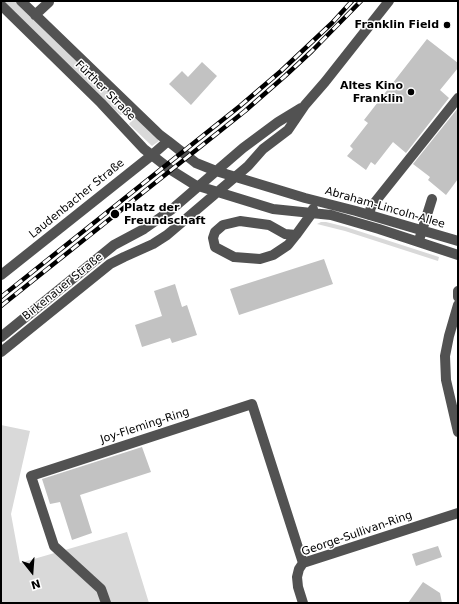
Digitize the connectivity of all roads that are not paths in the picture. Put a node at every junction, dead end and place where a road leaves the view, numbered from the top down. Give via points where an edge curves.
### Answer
1 (21, 1) edge
2 (389, 1) edge
3 (49, 2) edge
4 (1, 5) edge
5 (35, 15) junction
6 (458, 98) edge
7 (305, 106) junction
8 (134, 110) junction
9 (121, 124) junction
10 (168, 141) junction
11 (152, 155) junction
12 (216, 171) junction
13 (236, 176) junction
14 (198, 187) junction
15 (217, 192) junction
16 (432, 199) dead end
17 (316, 201) junction
18 (312, 213) junction
19 (368, 215) junction
20 (422, 231) junction
21 (296, 235) junction
22 (458, 241) edge
23 (418, 243) junction
24 (458, 255) edge
25 (1, 275) edge
26 (458, 291) edge
27 (458, 297) edge
28 (458, 305) edge
29 (1, 337) edge
30 (1, 352) edge
31 (458, 432) edge
32 (458, 513) edge
33 (303, 563) junction
34 (106, 603) edge
35 (303, 603) edge

1 - 5 street, Fürther Straße
2 - 7 street, Birkenauer Straße
3 - 5 street
4 - 9 street, Fürther Straße
5 - 8 street, Fürther Straße
6 - 19 street
7 - 12 street, Birkenauer Straße via 278,122
7 - 13 street, Birkenauer Straße via 288,130
8 - 9 street
8 - 10 street, Fürther Straße
9 - 11 street, Fürther Straße
10 - 11 street, Laudenbacher Straße
10 - 12 street, Fürther Straße via 196,163
11 - 14 street, Fürther Straße via 170,170
11 - 25 street, Laudenbacher Straße
12 - 13 street, Fürther Straße
12 - 14 street, Birkenauer Straße
13 - 15 street, Birkenauer Straße
13 - 17 street, Abraham-Lincoln-Allee
14 - 15 street, Fürther Straße
14 - 29 street, Birkenauer Straße via 144,229 114,245
15 - 18 street, Abraham-Lincoln-Allee via 274,209
15 - 30 street, Birkenauer Straße via 167,235 110,264
16 - 20 street
17 - 18 street
17 - 19 street, Abraham-Lincoln-Allee
18 - 21 street
18 - 23 street, Abraham-Lincoln-Allee via 331,215
19 - 20 street, Abraham-Lincoln-Allee
20 - 22 street, Abraham-Lincoln-Allee
20 - 23 street
21 - 21 street via 285,234 269,225 240,221 223,224 213,238 215,247 234,257 258,259 273,255 288,245
23 - 24 street, Abraham-Lincoln-Allee
26 - 27 street
28 - 31 street via 445,356 446,380
32 - 33 street, George-Sullivan-Ring
33 - 34 street, Joy-Fleming-Ring via 252,404 31,476 54,546 102,589
33 - 35 street, George-Sullivan-Ring via 297,577

